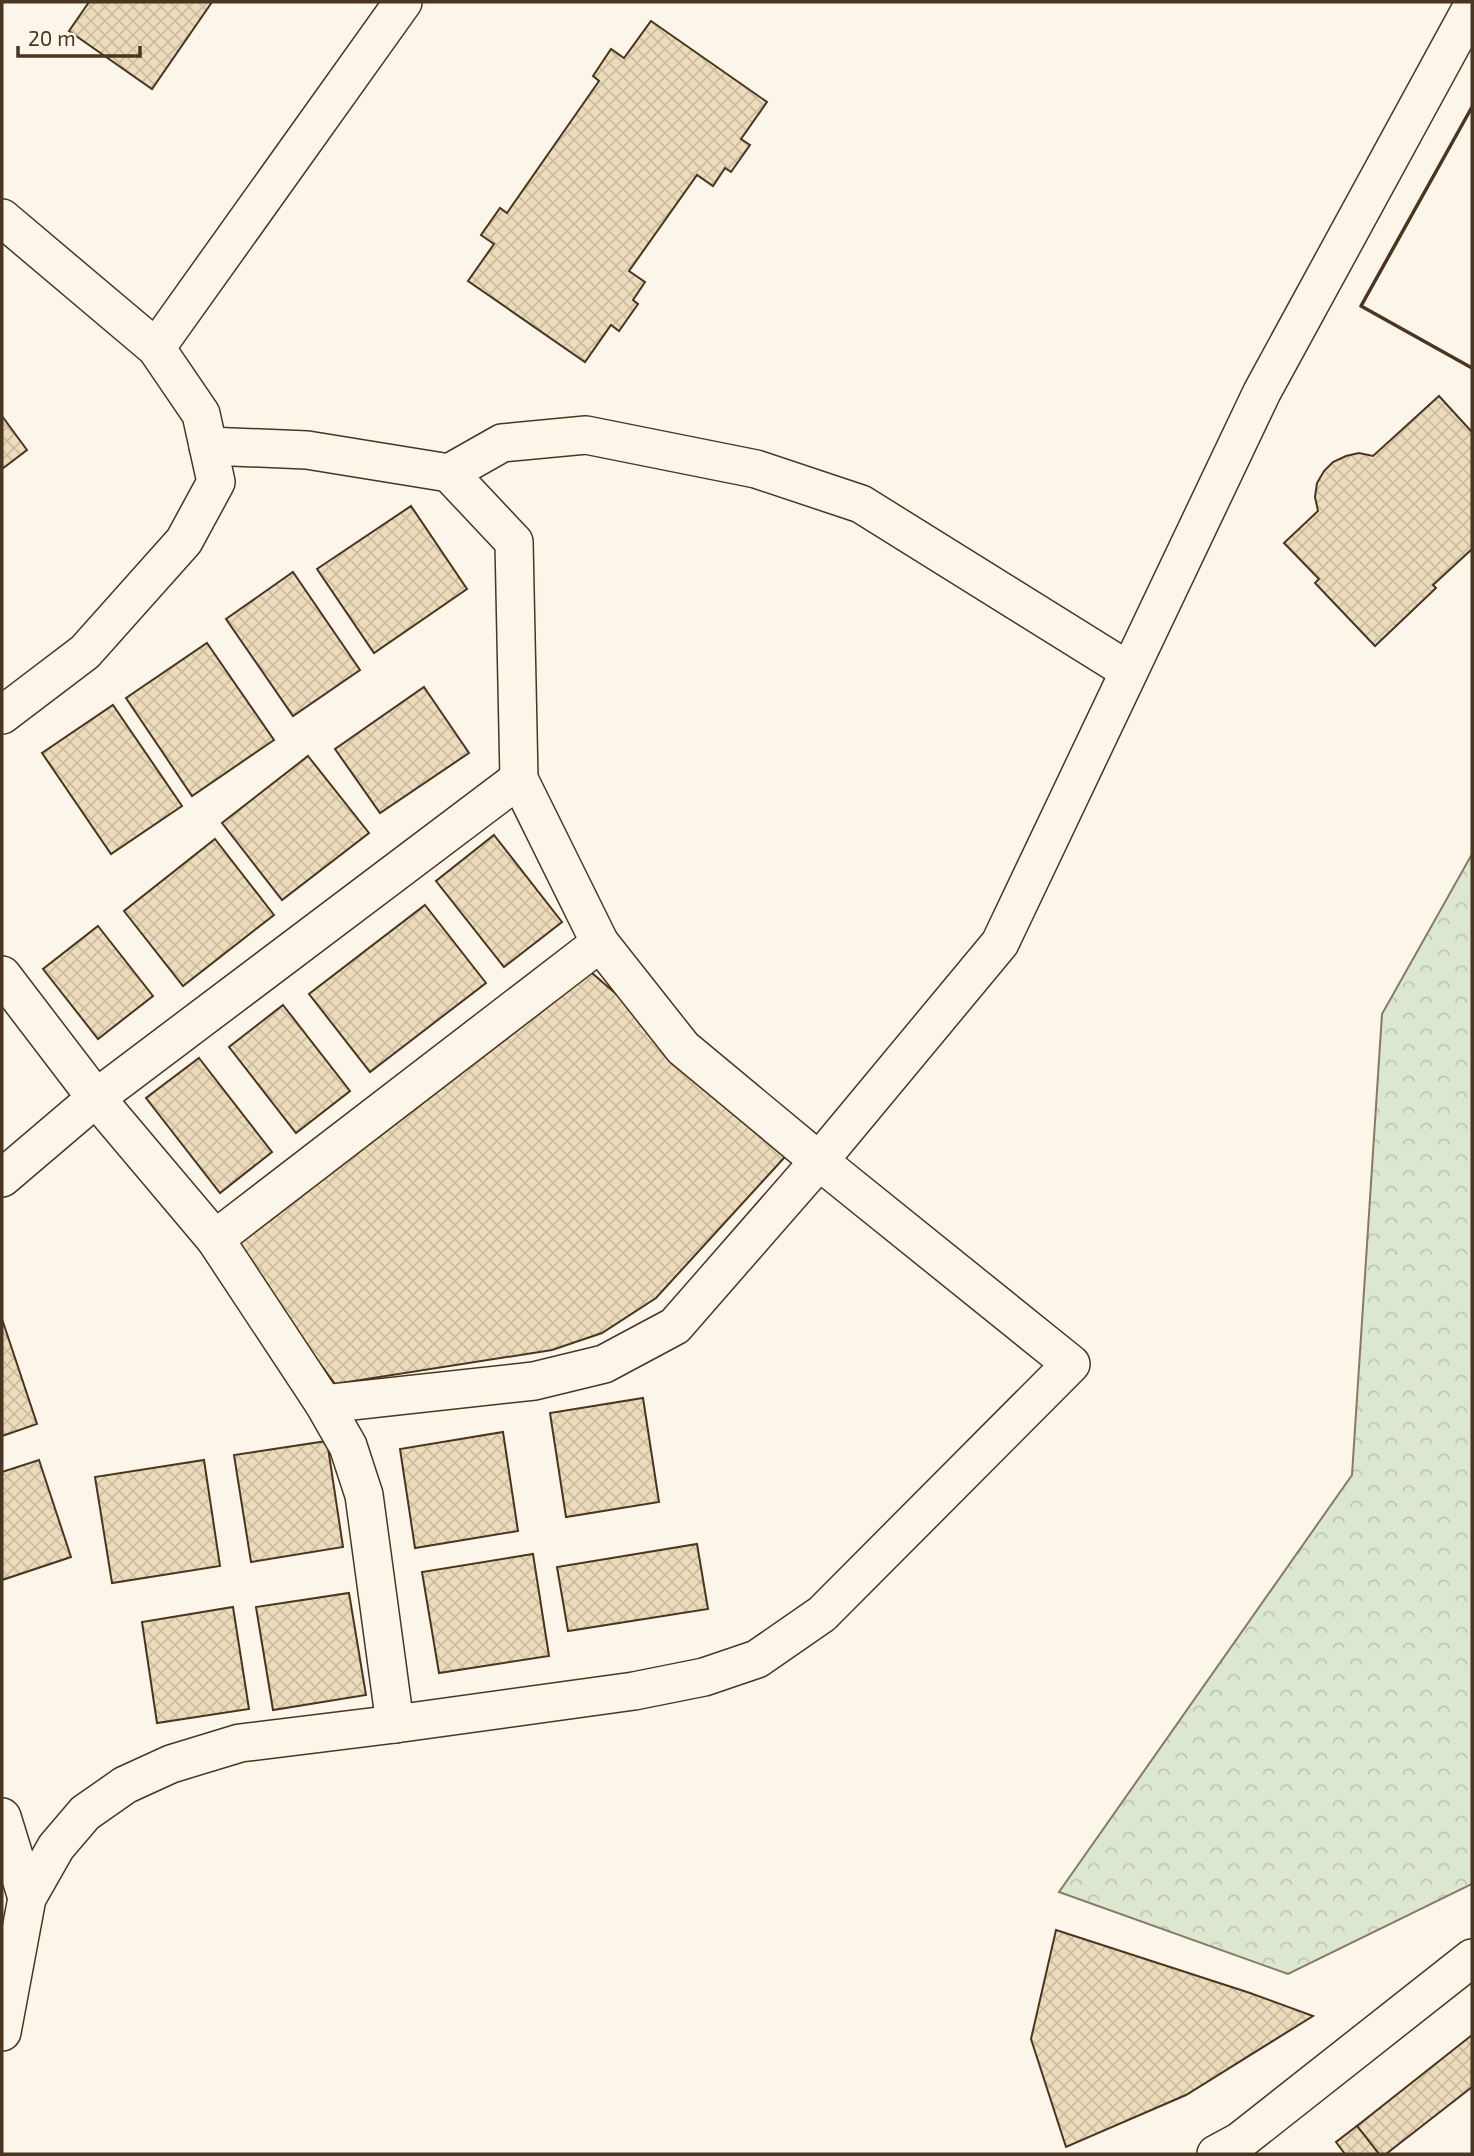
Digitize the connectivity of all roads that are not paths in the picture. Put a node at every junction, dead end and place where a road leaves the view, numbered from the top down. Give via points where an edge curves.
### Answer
1 (403, 2) edge
2 (1472, 7) edge
3 (2, 218) edge
4 (156, 348) junction
5 (208, 446) junction
6 (449, 472) junction
7 (1129, 671) junction
8 (2, 715) edge
9 (519, 779) junction
10 (600, 943) junction
11 (2, 975) edge
12 (96, 1098) junction
13 (819, 1161) junction
14 (2, 1178) edge
15 (215, 1239) junction
16 (324, 1404) junction
17 (395, 1724) junction
18 (2, 1817) edge
19 (27, 1898) junction
20 (1472, 1958) edge
21 (2, 2032) edge
22 (1216, 2154) edge

1 - 4 street
2 - 7 street via 1262,392
3 - 4 street
4 - 5 street via 201,414
5 - 6 street via 307,450
5 - 8 street via 216,482 184,541 85,652
6 - 7 street via 502,443 586,435 756,469 861,504
6 - 9 street via 514,542
7 - 13 street via 1000,943
9 - 10 street
9 - 12 street
10 - 13 street via 684,1048
10 - 15 street
11 - 12 street
12 - 14 street
12 - 15 street
13 - 16 street via 675,1326 604,1364 534,1381
13 - 17 street via 1071,1364 822,1614 757,1659 704,1677 634,1691
15 - 16 street
16 - 17 street via 348,1446 364,1495
17 - 19 street via 240,1743 171,1764 125,1785 85,1813 56,1847
18 - 19 street
19 - 21 street
20 - 22 street via 1240,2141

